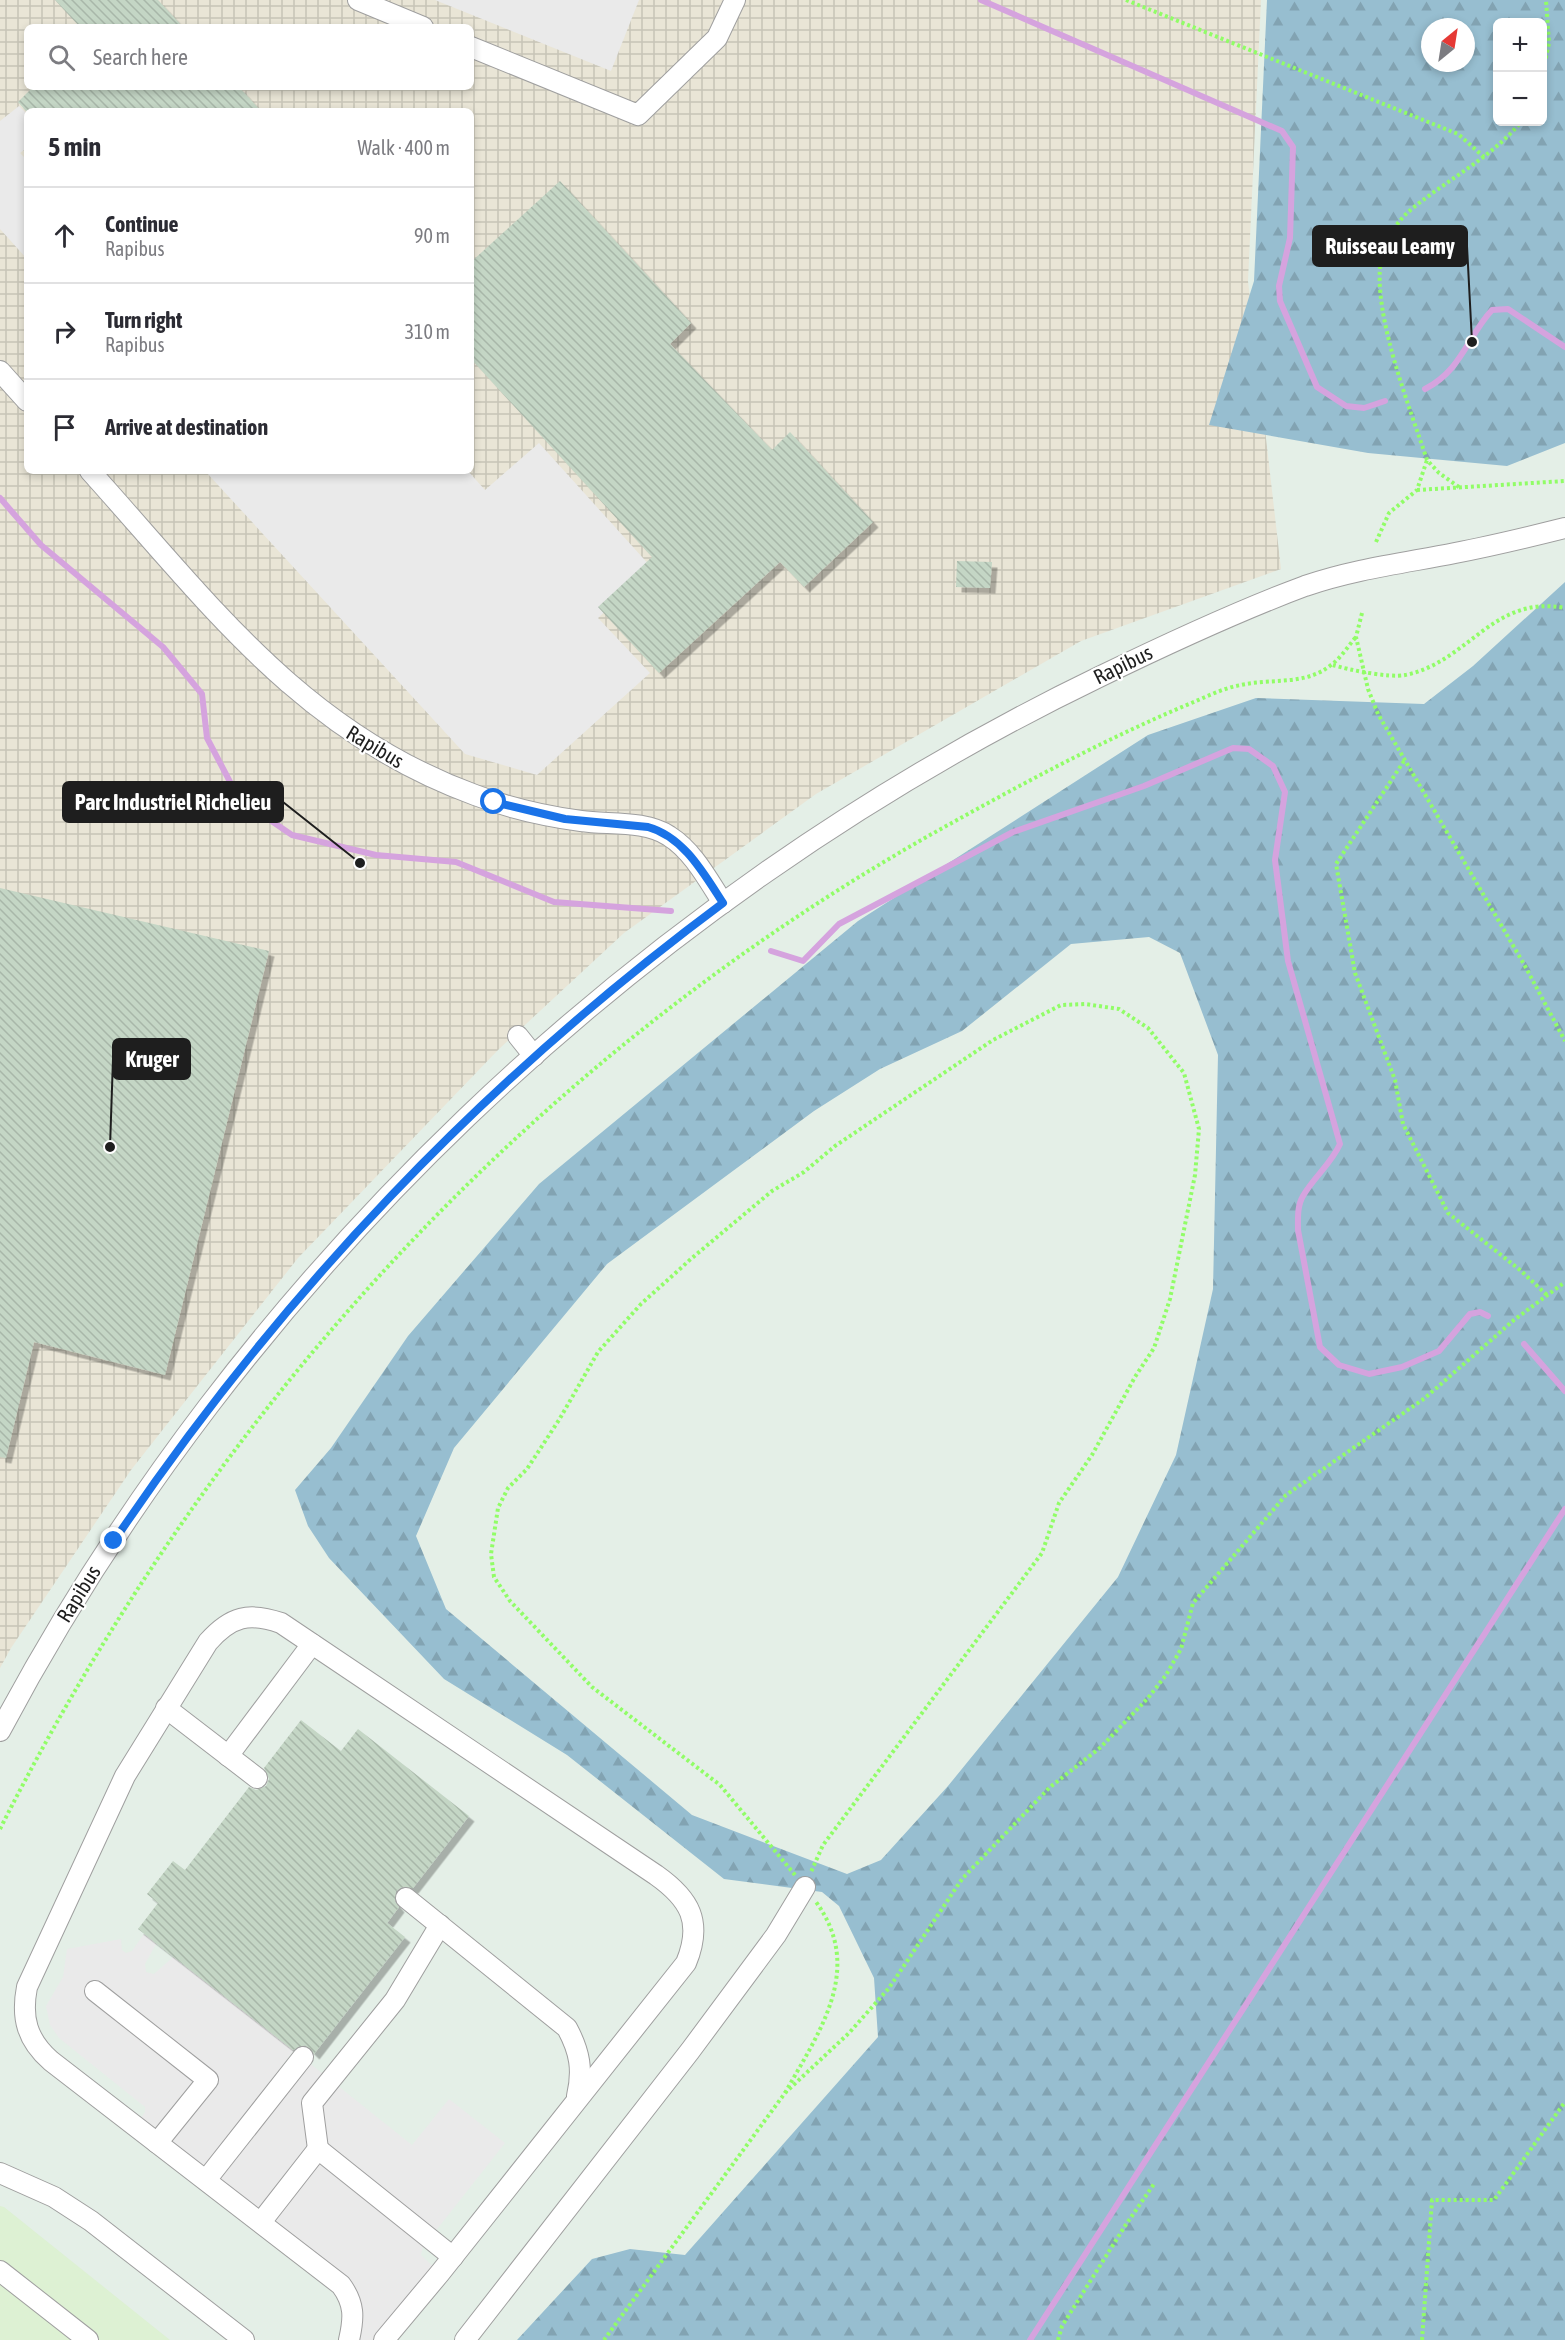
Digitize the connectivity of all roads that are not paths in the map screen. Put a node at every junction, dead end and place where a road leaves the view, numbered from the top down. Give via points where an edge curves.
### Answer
1 (358, 0) edge
2 (735, 0) edge
3 (416, 24) edge
4 (474, 48) edge
5 (0, 371) edge
6 (24, 398) edge
7 (93, 474) edge
8 (1565, 528) edge
9 (723, 903) junction
10 (518, 1035) dead end
11 (534, 1056) junction
12 (312, 1644) junction
13 (166, 1708) junction
14 (0, 1731) edge
15 (228, 1756) junction
16 (257, 1778) dead end
17 (805, 1887) road end
18 (406, 1898) dead end
19 (440, 1925) junction
20 (95, 1991) dead end
21 (303, 2057) dead end
22 (576, 2100) junction
23 (157, 2143) junction
24 (318, 2149) junction
25 (0, 2173) edge
26 (206, 2180) junction
27 (261, 2222) junction
28 (453, 2257) junction
29 (0, 2271) edge
30 (88, 2340) edge
31 (244, 2340) edge
32 (349, 2340) edge
33 (384, 2340) edge
34 (465, 2340) edge

1 - 3 lane
2 - 4 lane via 717,38 638,115
5 - 6 lane
7 - 9 lane, Rapibus via 266,664 345,729 411,768 485,799 548,816 648,827 662,832 691,858
8 - 9 lane, Rapibus via 1334,577 1185,635 967,745 818,837
9 - 11 lane, Rapibus via 624,979
10 - 11 lane
11 - 14 lane, Rapibus via 375,1211 233,1376 97,1566
12 - 13 lane via 265,1617 249,1616 235,1621 220,1628 208,1642
12 - 15 lane
12 - 22 lane via 656,1875 685,1899 694,1931 686,1963
13 - 15 lane
13 - 23 lane via 125,1776 100,1828 27,1987 24,2016 40,2052
15 - 16 lane
17 - 34 lane via 776,1935 696,2043
18 - 19 lane
19 - 22 lane via 567,2028 580,2054
19 - 24 lane via 395,2000 312,2103
20 - 23 lane via 208,2080
21 - 26 lane
22 - 28 lane
23 - 26 lane
24 - 27 lane
24 - 28 lane
25 - 31 lane via 54,2197 91,2222
26 - 27 lane
27 - 32 lane via 341,2285 350,2297 354,2314
28 - 33 lane
29 - 30 lane

